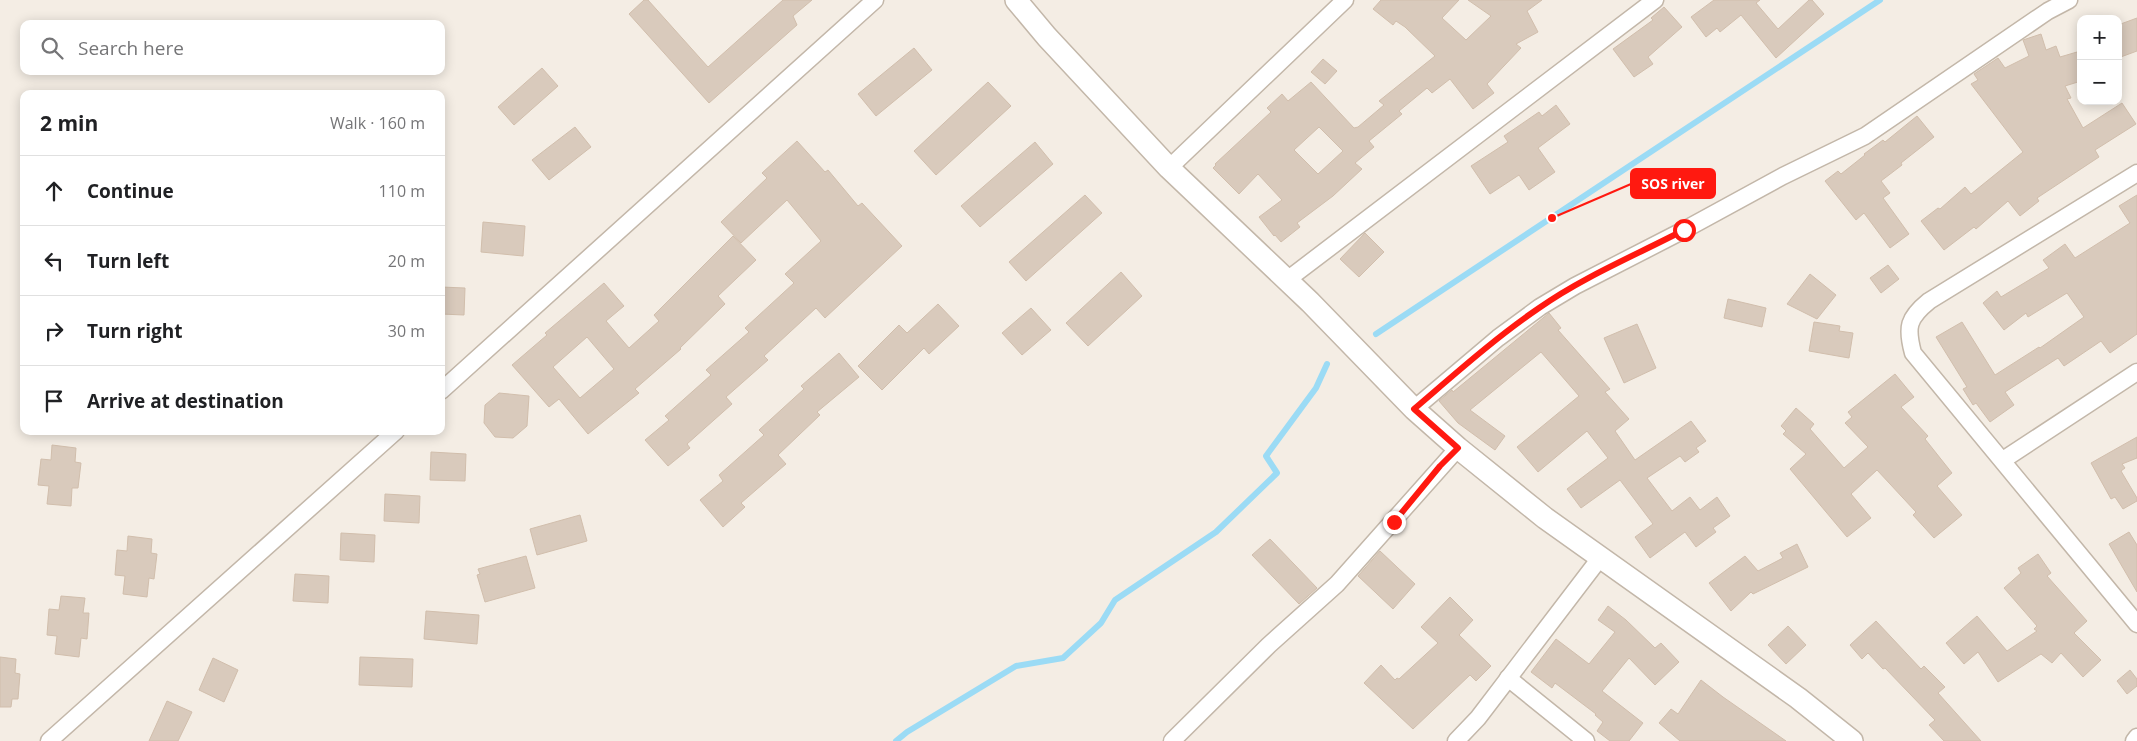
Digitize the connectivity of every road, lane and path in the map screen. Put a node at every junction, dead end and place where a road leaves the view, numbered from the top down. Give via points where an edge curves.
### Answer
1 (876, 0) edge
2 (1016, 0) edge
3 (1345, 0) edge
4 (1654, 0) edge
5 (2069, 0) edge
6 (1169, 168) junction
7 (2137, 173) edge
8 (1287, 280) junction
9 (2137, 372) edge
10 (445, 387) edge
11 (1414, 409) junction
12 (392, 435) edge
13 (1458, 448) junction
14 (2003, 460) junction
15 (1600, 558) junction
16 (2137, 624) edge
17 (1508, 678) junction
18 (2137, 737) edge
19 (49, 741) edge
20 (1172, 741) edge
21 (1456, 741) edge
22 (1586, 741) edge
23 (1852, 741) edge
24 (2134, 741) edge

1 - 10 street
2 - 6 street
3 - 6 street
4 - 8 street
5 - 11 street via 1865,136 1783,176 1540,307
6 - 8 street
7 - 14 street via 1930,301 1910,322 1909,338 1913,353
8 - 11 street
9 - 14 street
11 - 13 street
12 - 19 street
13 - 15 street
13 - 20 street via 1337,584 1269,645
14 - 16 street
15 - 17 street
15 - 23 street via 1798,698
17 - 21 street
17 - 22 street
18 - 24 street

